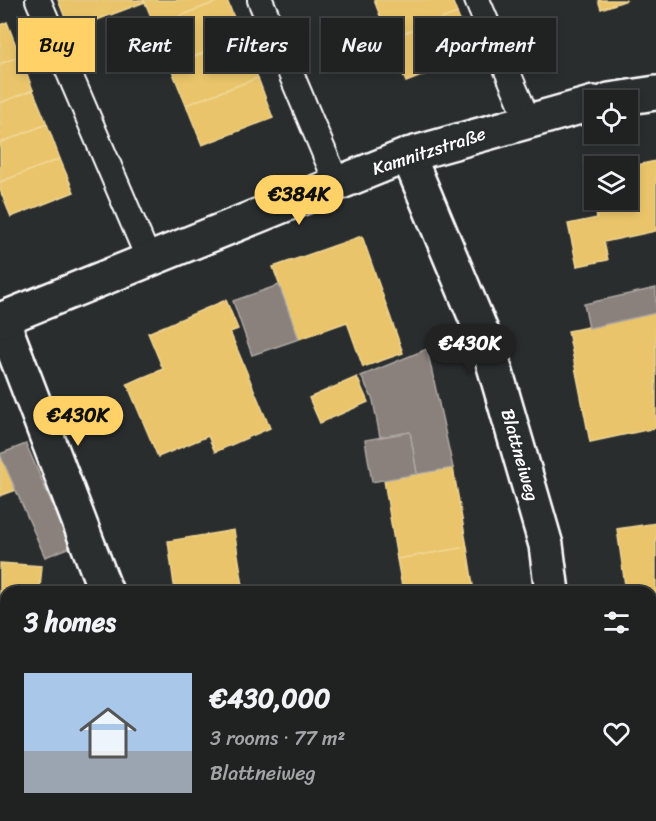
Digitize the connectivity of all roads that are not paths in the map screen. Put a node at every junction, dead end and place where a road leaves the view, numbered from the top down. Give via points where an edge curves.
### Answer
1 (38, 0) edge
2 (260, 0) edge
3 (477, 0) edge
4 (656, 93) edge
5 (638, 96) edge
6 (584, 106) edge
7 (528, 120) junction
8 (408, 154) junction
9 (337, 183) junction
10 (149, 260) junction
11 (1, 320) edge
12 (104, 586) edge
13 (551, 586) edge

1 - 10 lane
2 - 9 lane
3 - 7 lane
4 - 5 street
6 - 7 street, Kamnitzstraße
7 - 8 street, Kamnitzstraße
8 - 9 street, Kamnitzstraße
8 - 13 street, Blattneiweg via 490,352 546,545
9 - 10 street, Kamnitzstraße
10 - 11 street, Kamnitzstraße
11 - 12 street

